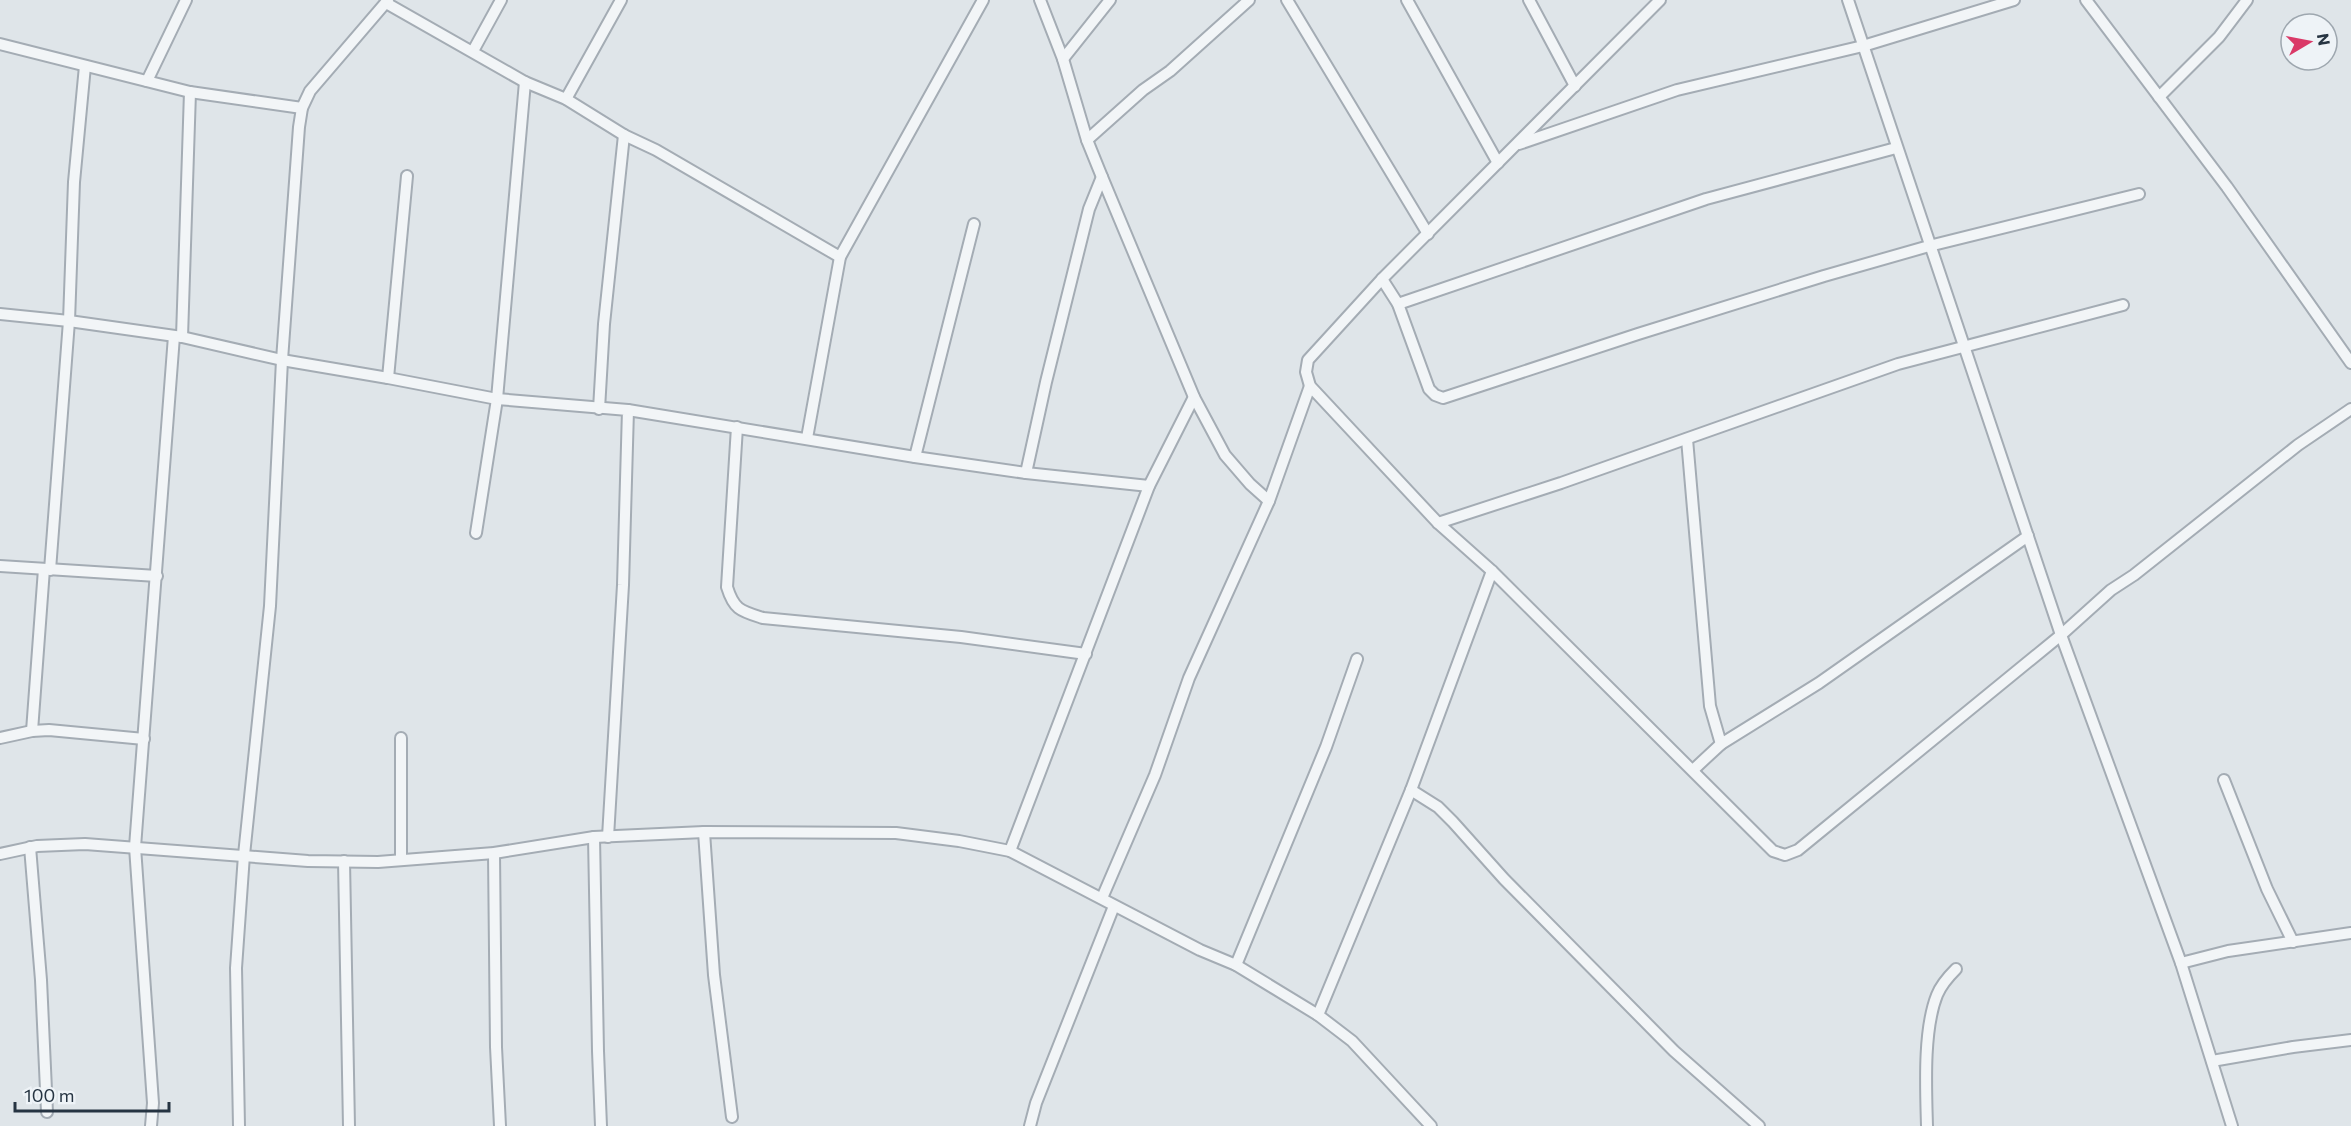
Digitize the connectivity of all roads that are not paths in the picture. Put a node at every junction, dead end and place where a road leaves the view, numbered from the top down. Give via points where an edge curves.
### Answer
1 (186, 0) edge
2 (501, 0) edge
3 (621, 0) edge
4 (983, 0) edge
5 (1040, 0) edge
6 (1110, 0) edge
7 (1249, 0) edge
8 (1287, 0) edge
9 (1407, 0) edge
10 (1528, 0) edge
11 (1848, 0) edge
12 (2014, 0) edge
13 (2086, 0) edge
14 (2247, 0) edge
15 (387, 1) edge
16 (1655, 2) edge
17 (0, 44) edge
18 (1863, 46) junction
19 (473, 51) junction
20 (1063, 58) junction
21 (85, 66) junction
22 (147, 81) junction
23 (525, 82) junction
24 (1575, 86) junction
25 (190, 92) junction
26 (2159, 97) junction
27 (567, 99) junction
28 (303, 108) junction
29 (624, 135) junction
30 (1087, 140) junction
31 (1516, 145) junction
32 (1896, 148) junction
33 (1498, 163) junction
34 (407, 176) dead end
35 (1102, 177) junction
36 (2139, 194) dead end
37 (974, 224) dead end
38 (1428, 234) junction
39 (1929, 246) junction
40 (840, 257) junction
41 (1382, 279) junction
42 (1398, 304) junction
43 (2123, 305) dead end
44 (0, 314) edge
45 (69, 321) junction
46 (178, 337) junction
47 (1963, 347) junction
48 (282, 360) junction
49 (2351, 363) edge
50 (388, 378) junction
51 (1310, 386) junction
52 (1194, 397) junction
53 (497, 399) junction
54 (599, 409) junction
55 (2351, 409) edge
56 (628, 410) junction
57 (736, 427) junction
58 (807, 438) junction
59 (1687, 439) junction
60 (915, 457) junction
61 (1026, 473) junction
62 (1149, 486) junction
63 (1269, 501) junction
64 (1438, 523) junction
65 (476, 533) dead end
66 (2028, 536) junction
67 (0, 566) edge
68 (47, 569) junction
69 (1492, 571) junction
70 (158, 576) junction
71 (2061, 635) junction
72 (1086, 654) junction
73 (1357, 659) dead end
74 (32, 731) junction
75 (0, 738) edge
76 (401, 738) dead end
77 (144, 739) junction
78 (1721, 744) junction
79 (1693, 770) junction
80 (2224, 780) dead end
81 (1411, 790) junction
82 (704, 832) junction
83 (594, 837) junction
84 (608, 837) junction
85 (135, 847) junction
86 (30, 848) junction
87 (1010, 851) junction
88 (494, 853) junction
89 (0, 854) edge
90 (244, 855) junction
91 (401, 860) junction
92 (344, 861) junction
93 (1102, 898) junction
94 (1114, 906) junction
95 (2351, 933) edge
96 (2293, 942) junction
97 (2181, 963) junction
98 (1236, 965) junction
99 (1956, 969) dead end
100 (1318, 1015) junction
101 (2351, 1040) edge
102 (2212, 1061) junction
103 (47, 1112) dead end
104 (732, 1117) dead end
105 (152, 1126) edge
106 (239, 1126) edge
107 (349, 1126) edge
108 (500, 1126) edge
109 (602, 1126) edge
110 (1030, 1126) edge
111 (1429, 1126) edge
112 (1760, 1126) edge
113 (1927, 1126) edge
114 (2232, 1126) edge

1 - 22 street
2 - 19 street
3 - 27 street
4 - 40 street
5 - 20 street
6 - 20 street
7 - 30 street
8 - 38 street
9 - 33 street
10 - 24 street
11 - 18 street
12 - 18 street
13 - 26 street
14 - 26 street via 2219,37
15 - 19 street
15 - 28 street via 310,91
16 - 24 street
17 - 21 street
18 - 31 street via 1677,90
18 - 32 street
19 - 23 street
20 - 30 street
21 - 22 street
21 - 45 street via 74,182
22 - 25 street
23 - 27 street
23 - 53 street
24 - 31 street
25 - 28 street
25 - 46 street
26 - 49 street
27 - 29 street
28 - 48 street via 297,142
29 - 40 street
29 - 54 street
30 - 35 street
31 - 33 street
32 - 39 street
32 - 42 street via 1706,199
33 - 38 street
34 - 50 street
35 - 52 street
35 - 61 street via 1089,209
36 - 39 street
37 - 60 street
38 - 41 street
39 - 42 street via 1443,398 1430,389
39 - 47 street
40 - 58 street
41 - 42 street
41 - 51 street via 1308,360
43 - 47 street
44 - 45 street
45 - 46 street
45 - 68 street
46 - 48 street
46 - 70 street
47 - 59 street via 1898,364
47 - 66 street
48 - 50 street
48 - 90 street via 270,606
50 - 53 street
51 - 63 street
51 - 64 street
52 - 62 street
52 - 63 street via 1225,455
53 - 54 street
53 - 65 street
54 - 56 street
55 - 71 street via 2298,445 2111,590
56 - 57 street
56 - 84 street via 623,585
57 - 58 street
57 - 72 street via 727,587 732,602 744,612 763,618 961,637
58 - 60 street
59 - 64 street
59 - 78 street via 1710,706
60 - 61 street
61 - 62 street
62 - 72 street
63 - 93 street via 1189,678 1155,775
64 - 69 street
66 - 71 street
66 - 78 street via 1819,683
67 - 68 street
68 - 70 street
68 - 74 street
69 - 79 street
69 - 81 street
70 - 77 street
71 - 79 street via 1798,850 1785,855 1773,851
71 - 97 street
72 - 87 street
73 - 98 street via 1326,747
74 - 75 street
74 - 77 street
76 - 91 street
77 - 85 street
78 - 79 street
80 - 96 street via 2263,880
81 - 100 street
81 - 112 street via 1438,807 1674,1051
82 - 84 street
82 - 87 street via 896,833
82 - 104 street via 714,975
83 - 84 street
83 - 88 street
83 - 109 street
85 - 86 street via 62,844
85 - 90 street
85 - 105 street
86 - 89 street
86 - 103 street
87 - 93 street
88 - 91 street
88 - 108 street
90 - 92 street
90 - 106 street via 235,989
91 - 92 street
92 - 107 street
93 - 94 street
94 - 98 street
94 - 110 street
95 - 96 street
96 - 97 street via 2228,951
97 - 102 street
98 - 100 street
99 - 113 street via 1944,981 1933,1013 1925,1074
100 - 111 street via 1352,1041
101 - 102 street
102 - 114 street

